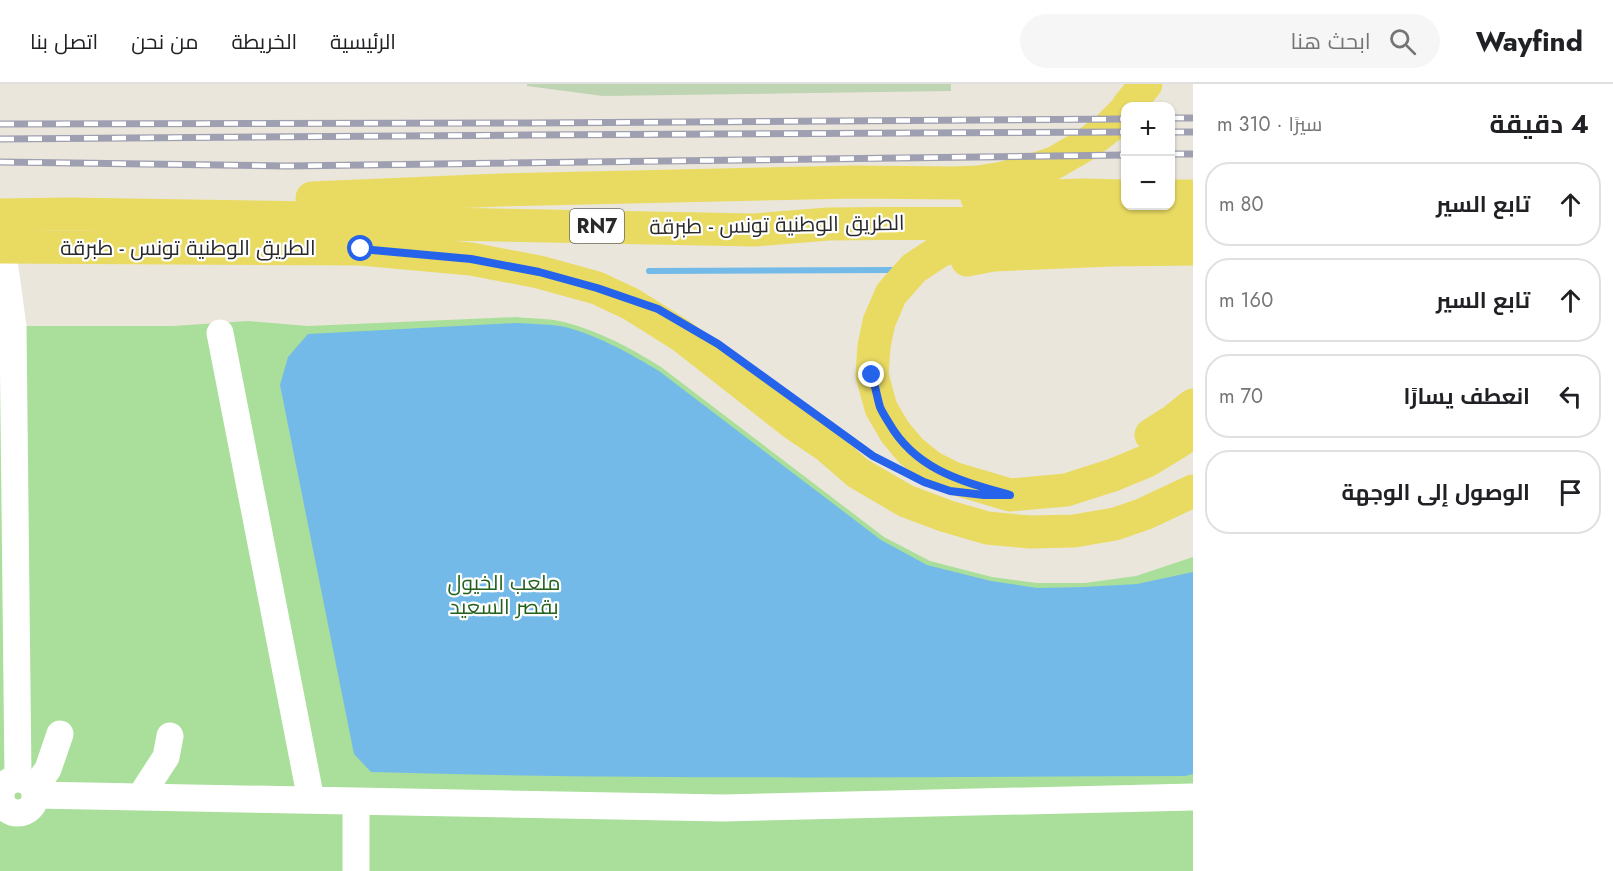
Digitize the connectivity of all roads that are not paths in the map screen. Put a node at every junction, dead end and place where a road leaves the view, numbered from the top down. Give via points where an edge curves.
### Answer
1 (1146, 84) edge
2 (1132, 102) edge
3 (1121, 114) edge
4 (1121, 196) edge
5 (1193, 196) edge
6 (68, 214) junction
7 (1176, 214) edge
8 (0, 215) edge
9 (566, 225) junction
10 (1, 247) edge
11 (1193, 249) edge
12 (597, 288) junction
13 (4, 292) edge
14 (220, 333) dead end
15 (1193, 405) edge
16 (1193, 432) edge
17 (1193, 491) edge
18 (1010, 495) junction
19 (1193, 506) edge
20 (1144, 514) junction
21 (60, 734) dead end
22 (170, 736) dead end
23 (13, 787) edge
24 (140, 797) junction
25 (1193, 798) edge
26 (311, 801) junction
27 (356, 801) junction
28 (356, 871) edge

1 - 2 main road
3 - 6 main road via 1087,144 1054,163 986,181 500,190 194,202
4 - 9 main road via 622,210
5 - 7 main road
6 - 8 main road, الطريق الوطنية تونس - طبرقة / RN7
6 - 9 main road, الطريق الوطنية تونس - طبرقة / RN7
7 - 9 main road, الطريق الوطنية تونس - طبرقة / RN7 via 1054,222 828,224 754,230
7 - 18 main road via 1075,234 983,237 940,251 914,268 891,294 874,346 872,375 880,408 911,452 931,467 953,478
10 - 12 main road, الطريق الوطنية تونس - طبرقة via 361,249 471,259
10 - 13 street
11 - 15 main road via 1074,251 969,260 935,274 913,296 899,319 892,371 898,399 912,425 952,456 1000,471 1068,469 1104,458 1161,429
12 - 18 main road via 658,309 718,344 873,456 899,470 950,491
12 - 20 main road, الطريق الوطنية تونس - طبرقة via 682,336 858,473 906,501 987,528 1030,532 1074,531
13 - 23 street via 13,326
14 - 26 street
16 - 18 main road via 1147,461 1113,475 1066,490
17 - 20 main road, الطريق الوطنية تونس - طبرقة
19 - 20 main road
21 - 23 street via 48,769
22 - 24 street via 166,757
23 - 24 street
24 - 26 street
25 - 27 street via 723,808
26 - 27 street
27 - 28 street

